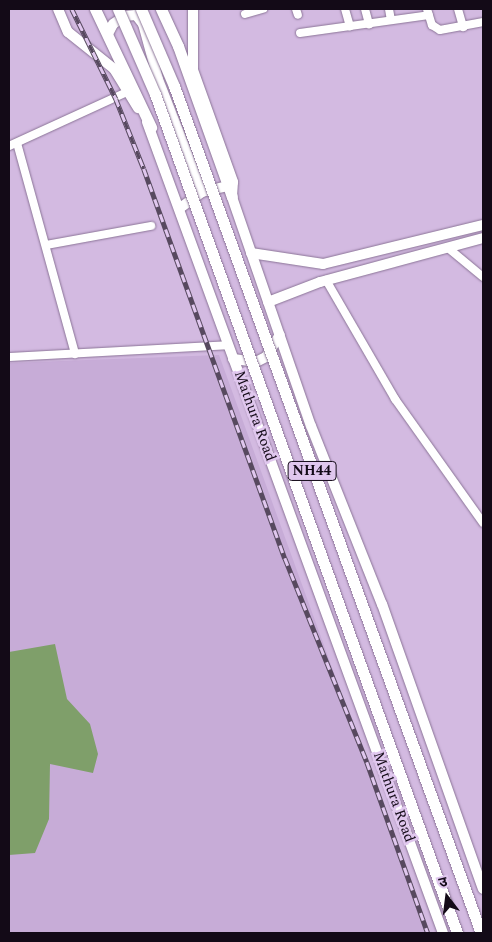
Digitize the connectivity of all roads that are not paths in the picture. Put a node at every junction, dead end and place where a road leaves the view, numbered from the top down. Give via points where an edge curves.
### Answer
1 (58, 9) edge
2 (95, 9) edge
3 (118, 9) edge
4 (141, 9) edge
5 (161, 9) edge
6 (193, 9) edge
7 (263, 9) edge
8 (345, 9) edge
9 (365, 9) edge
10 (389, 9) edge
11 (458, 9) edge
12 (428, 12) edge
13 (245, 14) dead end
14 (391, 20) junction
15 (483, 22) edge
16 (369, 24) junction
17 (350, 26) junction
18 (462, 27) junction
19 (300, 33) dead end
20 (108, 34) junction
21 (128, 92) junction
22 (150, 127) junction
23 (13, 144) edge
24 (202, 192) junction
25 (230, 192) junction
26 (180, 208) junction
27 (483, 224) edge
28 (151, 226) dead end
29 (483, 238) edge
30 (46, 245) junction
31 (448, 248) junction
32 (251, 253) junction
33 (483, 276) edge
34 (326, 280) junction
35 (268, 302) junction
36 (280, 335) junction
37 (228, 345) junction
38 (75, 354) junction
39 (9, 357) edge
40 (233, 358) junction
41 (483, 506) edge
42 (475, 512) junction
43 (483, 524) edge
44 (483, 889) edge
45 (443, 933) edge
46 (458, 933) edge
47 (481, 933) edge

1 - 21 main road, Mathura Road via 68,32 114,70
2 - 20 highway
3 - 46 highway, Mathura Road / NH44, bridge via 155,94
4 - 47 highway, NH44, bridge via 174,86
5 - 25 highway via 178,46
6 - 25 main road via 193,70 233,182
7 - 13 street
8 - 17 street
9 - 16 street
10 - 14 street
11 - 18 street
12 - 14 street
12 - 18 street via 432,25 440,30
14 - 16 street
15 - 18 street
16 - 17 street
17 - 19 street
20 - 22 highway
20 - 24 main road via 113,24 125,16 136,15 143,24 158,79
21 - 22 main road, Mathura Road
21 - 23 street
22 - 26 main road, Mathura Road
23 - 30 street
24 - 25 main road
24 - 26 main road
25 - 32 main road
26 - 37 main road, Mathura Road
27 - 32 main road via 323,264
28 - 30 street
29 - 31 main road
30 - 38 street
31 - 33 street
31 - 34 main road
32 - 35 main road
34 - 35 main road
34 - 42 street via 395,398
35 - 36 main road
36 - 40 main road via 266,357 250,362
36 - 44 main road via 382,604
37 - 38 street
37 - 40 main road, Mathura Road
38 - 39 street
40 - 45 main road, Mathura Road
41 - 42 street
42 - 43 street

